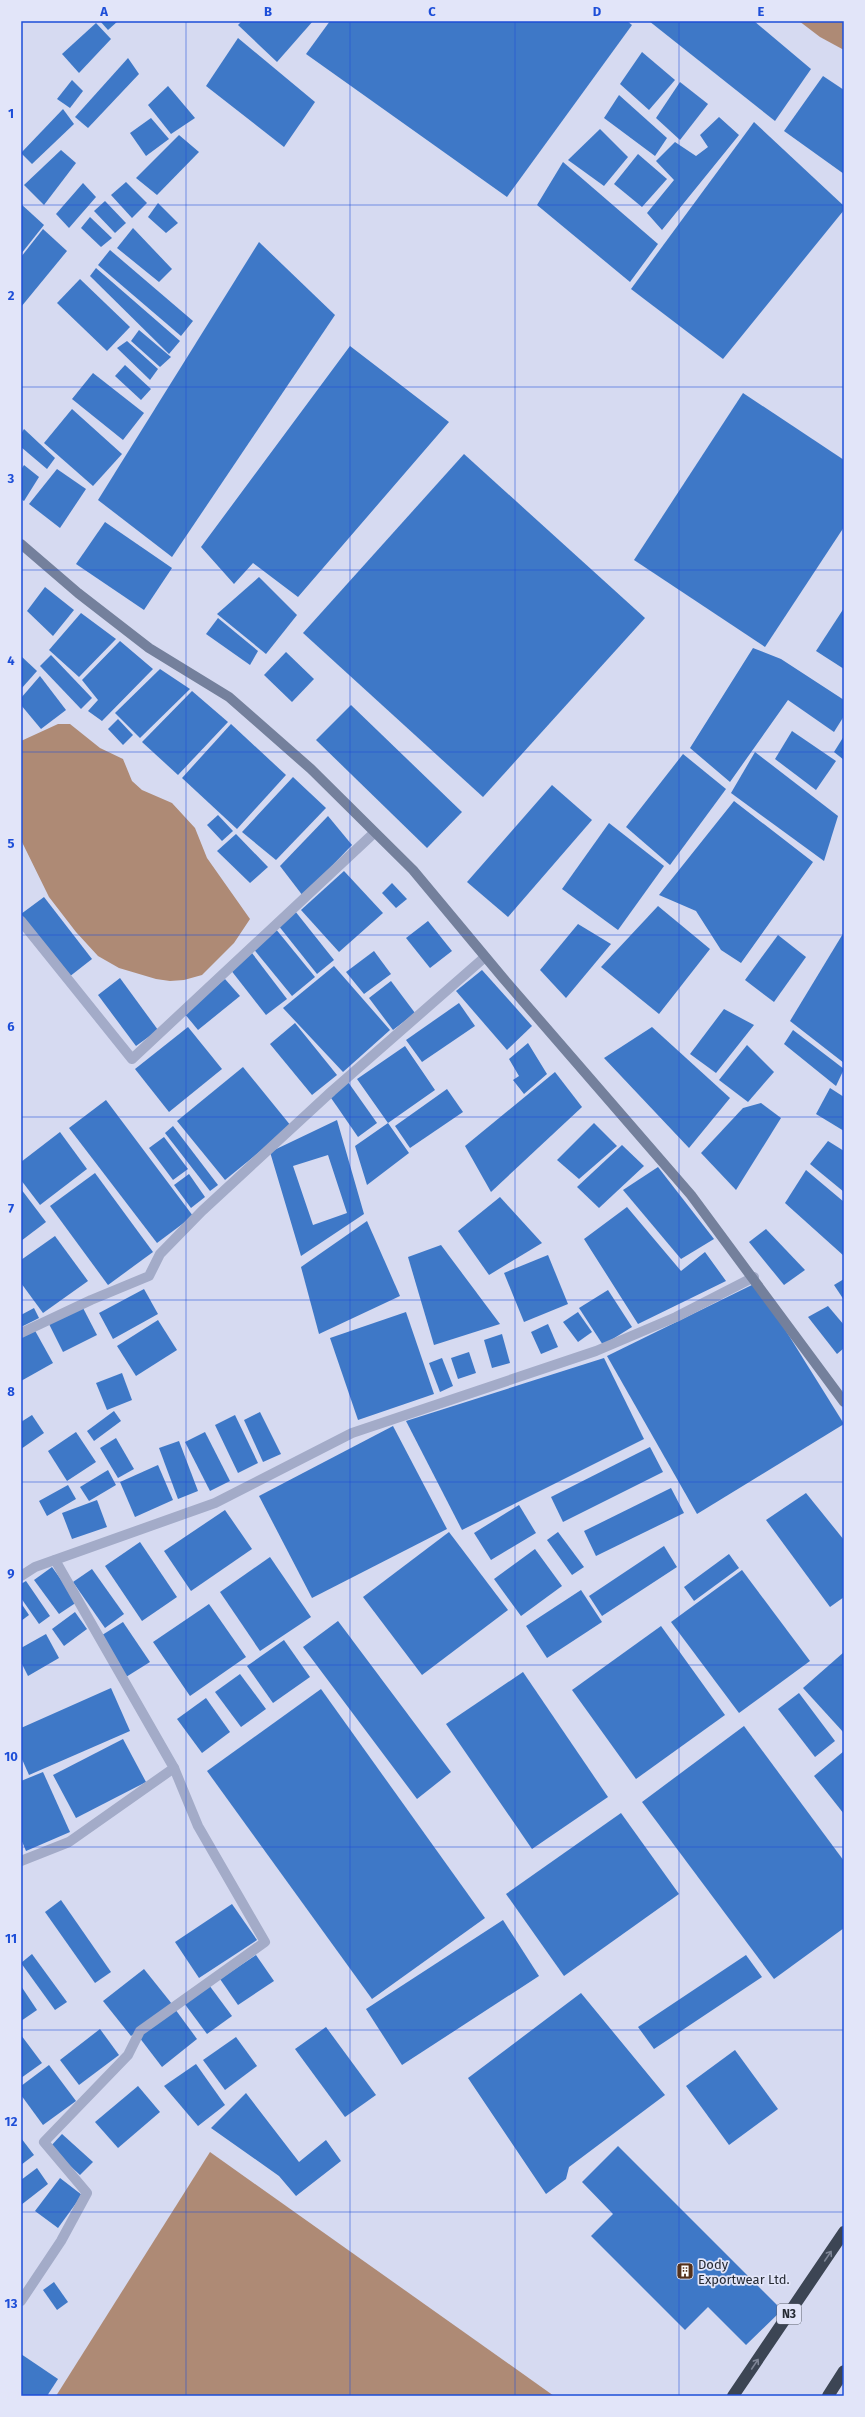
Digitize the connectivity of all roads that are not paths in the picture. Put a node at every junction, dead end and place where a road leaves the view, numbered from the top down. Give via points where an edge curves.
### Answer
1 (21, 544) edge
2 (374, 833) junction
3 (21, 921) edge
4 (485, 957) junction
5 (754, 1278) junction
6 (21, 1333) edge
7 (844, 1402) edge
8 (54, 1560) junction
9 (21, 1576) edge
10 (174, 1768) junction
11 (21, 1861) edge
12 (844, 2232) edge
13 (21, 2301) edge
14 (844, 2371) edge
15 (733, 2396) edge
16 (828, 2396) edge

1 - 2 street via 78,593 149,648 230,697 312,769
2 - 3 street via 132,1059
2 - 4 street via 413,870
4 - 5 street via 691,1195
4 - 6 street via 332,1091 202,1211 160,1254 148,1276
5 - 7 street
5 - 8 street via 676,1317 596,1351 352,1433 215,1503
8 - 9 street
8 - 10 street
10 - 11 street via 69,1842
10 - 13 street via 198,1826 265,1942 140,2030 128,2055 44,2142 87,2193 61,2241
15 -> 12 highway, N3
14 - 16 highway

